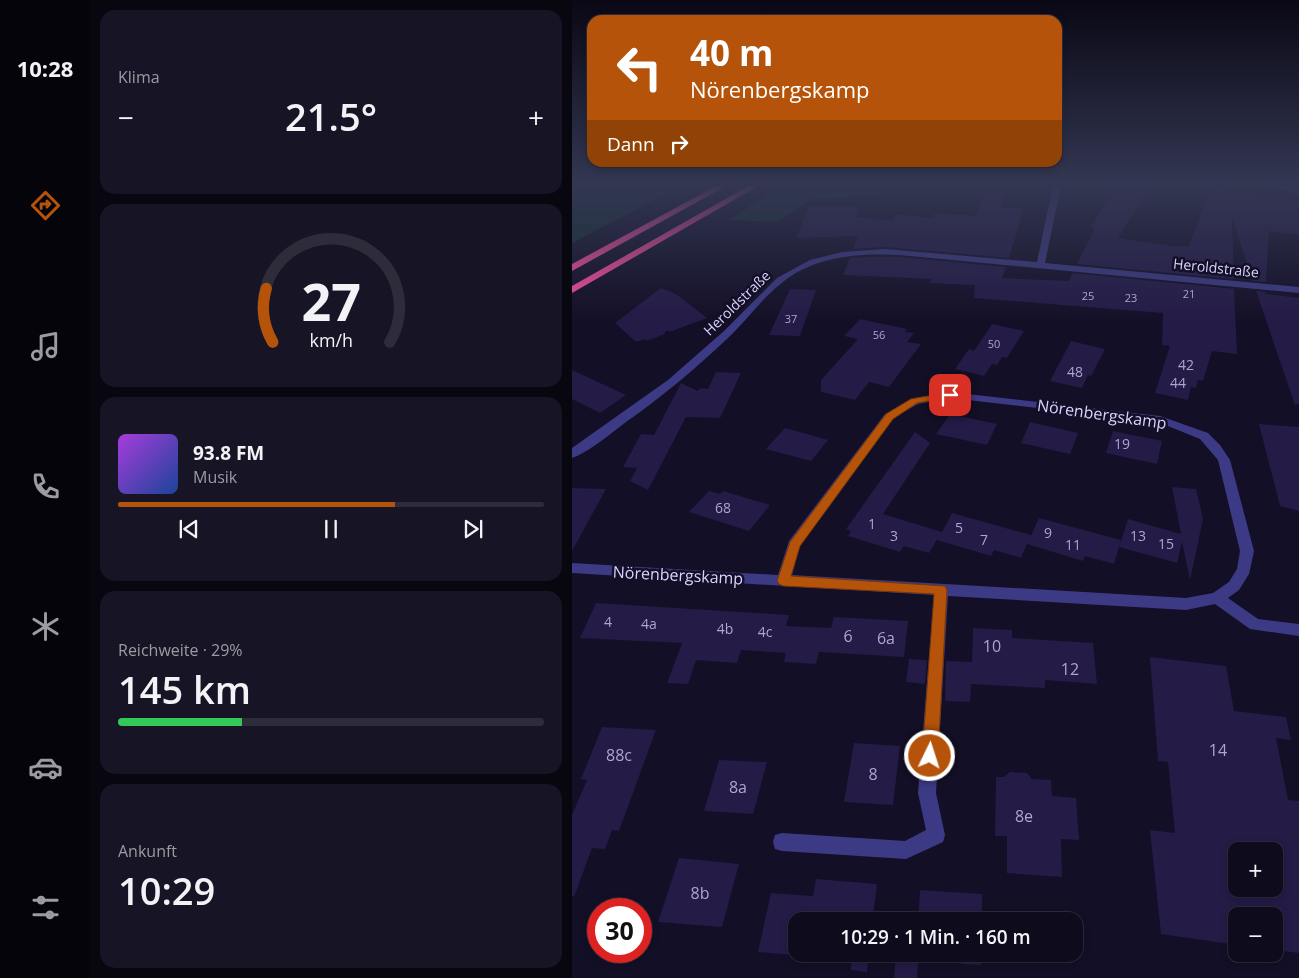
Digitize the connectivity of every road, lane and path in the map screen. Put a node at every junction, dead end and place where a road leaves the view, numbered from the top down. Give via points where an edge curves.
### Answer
1 (640, 231) edge
2 (676, 231) edge
3 (1048, 231) edge
4 (1041, 264) junction
5 (572, 268) edge
6 (572, 290) edge
7 (1298, 290) edge
8 (572, 454) edge
9 (572, 568) edge
10 (783, 581) junction
11 (940, 590) junction
12 (1217, 598) junction
13 (1298, 630) edge
14 (782, 842) dead end

1 - 5 highway
2 - 6 highway
3 - 4 street
4 - 7 street, Heroldstraße
4 - 8 street, Heroldstraße via 876,251 835,256 807,264 772,286 742,320 683,373
9 - 10 street, Nörenbergskamp
10 - 11 street, Nörenbergskamp
10 - 12 street, Nörenbergskamp via 794,545 889,416 914,401 950,395 1160,419 1204,436 1224,460 1247,552 1244,570 1234,586
11 - 12 street, Nörenbergskamp via 1186,604
11 - 14 street via 927,793 936,836 906,850
12 - 13 street via 1255,625

